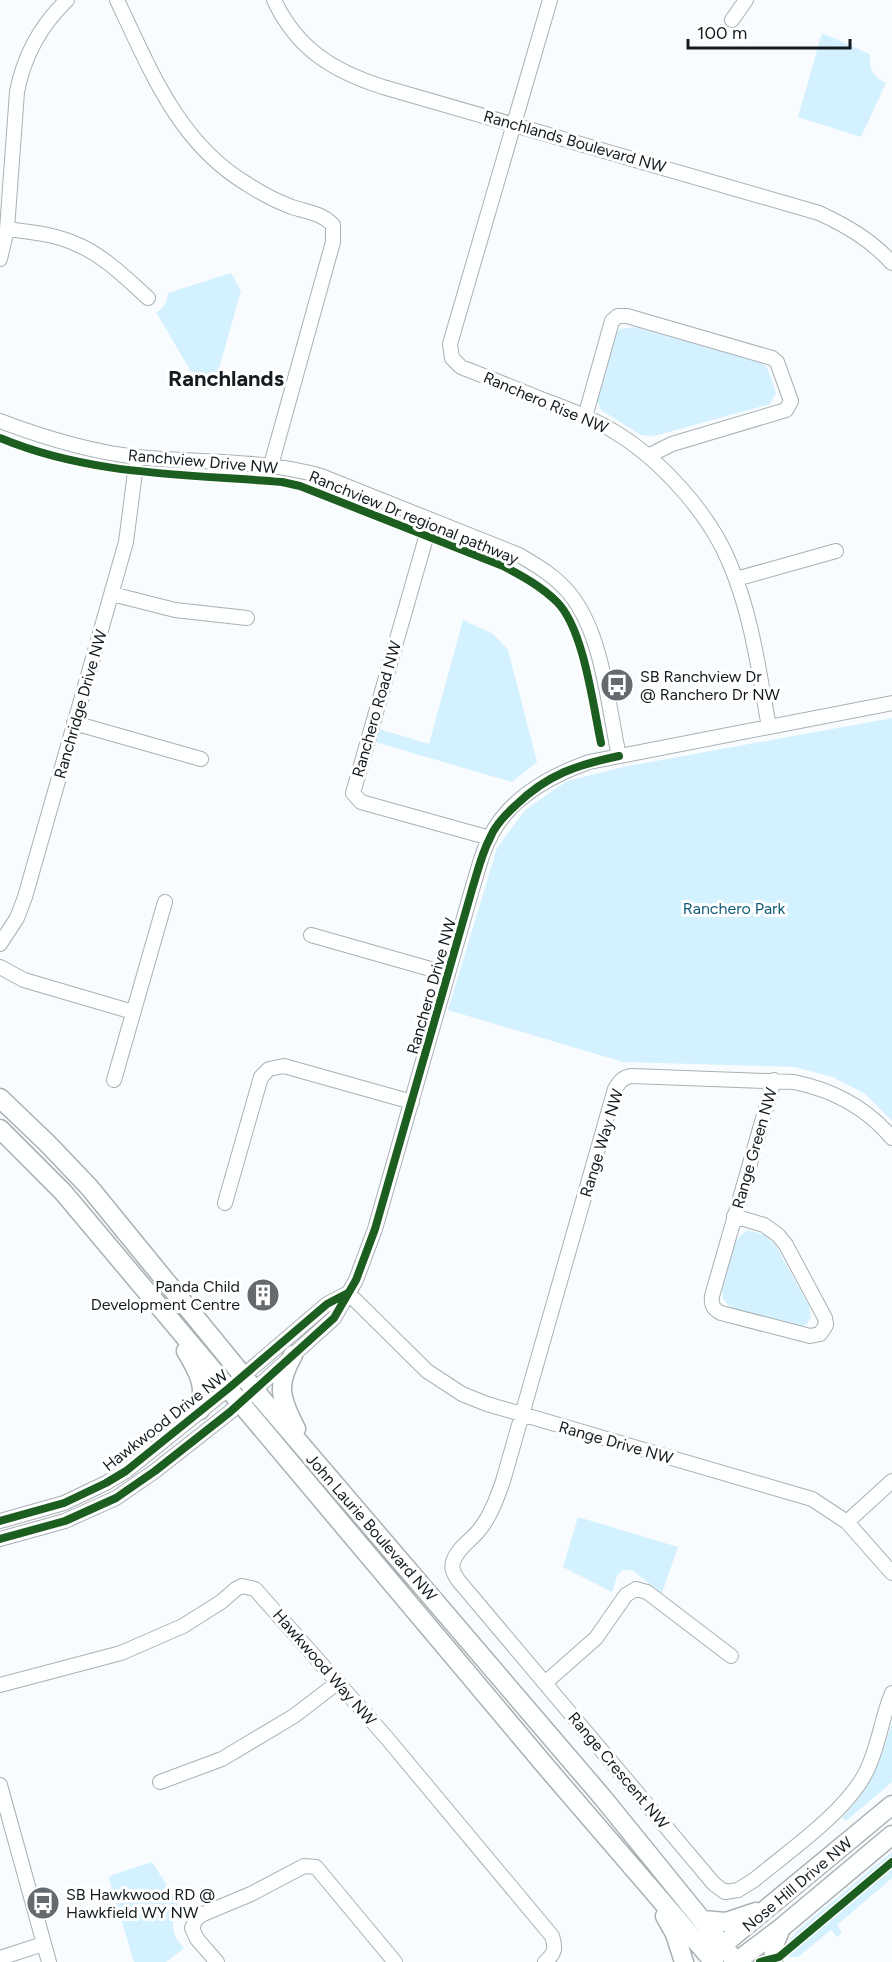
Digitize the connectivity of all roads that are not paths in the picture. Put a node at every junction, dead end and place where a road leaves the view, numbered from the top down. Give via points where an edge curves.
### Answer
1 (67, 0) edge
2 (117, 0) edge
3 (274, 0) edge
4 (550, 0) edge
5 (746, 0) edge
6 (732, 20) dead end
7 (515, 124) junction
8 (7, 229) junction
9 (0, 259) edge
10 (892, 263) edge
11 (148, 298) dead end
12 (585, 417) junction
13 (0, 421) edge
14 (648, 456) junction
15 (137, 457) junction
16 (271, 465) junction
17 (431, 520) junction
18 (836, 551) dead end
19 (736, 579) junction
20 (112, 594) junction
21 (247, 618) dead end
22 (892, 703) edge
23 (75, 723) junction
24 (769, 727) junction
25 (619, 756) junction
26 (201, 759) dead end
27 (490, 838) junction
28 (165, 902) dead end
29 (311, 935) dead end
30 (0, 944) edge
31 (0, 967) edge
32 (448, 974) junction
33 (133, 1012) junction
34 (114, 1080) dead end
35 (774, 1080) junction
36 (0, 1098) edge
37 (412, 1102) junction
38 (0, 1129) edge
39 (892, 1138) edge
40 (225, 1203) dead end
41 (734, 1216) junction
42 (348, 1293) junction
43 (181, 1332) junction
44 (293, 1356) junction
45 (242, 1388) junction
46 (200, 1410) junction
47 (522, 1414) junction
48 (304, 1447) junction
49 (892, 1481) edge
50 (106, 1483) junction
51 (116, 1498) junction
52 (0, 1521) edge
53 (847, 1522) junction
54 (0, 1539) edge
55 (892, 1573) edge
56 (731, 1656) dead end
57 (337, 1683) junction
58 (545, 1683) junction
59 (0, 1685) edge
60 (892, 1693) edge
61 (160, 1782) dead end
62 (0, 1785) edge
63 (2, 1802) edge
64 (892, 1805) edge
65 (892, 1835) edge
66 (644, 1881) junction
67 (774, 1903) junction
68 (702, 1920) junction
69 (781, 1928) junction
70 (43, 1944) junction
71 (711, 1956) edge
72 (0, 1958) edge
73 (49, 1962) edge
74 (217, 1962) edge
75 (395, 1962) edge
76 (545, 1962) edge
77 (684, 1962) edge
78 (736, 1962) edge
79 (773, 1962) edge

1 - 8 street via 34,40 19,78
2 - 16 street via 162,92 193,137 239,179 333,225 333,242
3 - 7 street, Ranchlands Boulevard NW via 300,40 342,72
4 - 7 street, Ranchero Rise NW
5 - 6 street
7 - 10 street, Ranchlands Boulevard NW via 819,213 847,226
7 - 12 street, Ranchero Rise NW via 450,344 452,358 461,367
8 - 9 street
8 - 11 street via 77,244 101,258
12 - 14 street, Ranchero Rise NW via 615,432
12 - 14 street via 612,321 618,316 772,358 778,363 791,401 786,410 672,444
13 - 15 street, Ranchview Drive NW via 63,442
14 - 19 street, Ranchero Rise NW via 666,471 699,512 724,551
15 - 16 street, Ranchview Drive NW
15 - 20 street, Ranchridge Drive NW via 126,542
16 - 17 street, Ranchview Drive NW via 321,476
17 - 25 street, Ranchview Drive NW via 519,555 558,580 570,593 593,637
17 - 27 street, Ranchero Road NW via 353,794 361,802
18 - 19 street
19 - 24 street, Ranchero Rise NW via 755,649
20 - 21 street via 175,610
20 - 23 street, Ranchridge Drive NW
22 - 24 street, Ranchero Drive NW
23 - 26 street
23 - 30 street, Ranchridge Drive NW via 25,897
24 - 25 street, Ranchero Drive NW
25 - 27 street, Ranchero Drive NW via 589,762 549,778 510,810
27 - 32 street, Ranchero Drive NW
28 - 33 street
29 - 32 street
31 - 33 street via 24,980
32 - 37 street, Ranchero Drive NW
33 - 34 street
35 - 39 street, Range Way NW via 815,1086 853,1103
35 - 41 street, Range Green NW
35 - 47 street, Range Way NW via 632,1076 619,1083
36 - 45 main road, John Laurie Boulevard NW via 89,1187
37 - 40 street via 284,1066 269,1069 261,1077
37 - 42 street, Ranchero Drive NW via 362,1268
38 - 43 main road, John Laurie Boulevard NW via 63,1192
41 - 41 street, Range Green NW via 712,1296 715,1310 810,1336 820,1334 826,1325 825,1318 786,1245 770,1228
42 - 44 street, Ranchero Drive NW via 334,1318
42 - 45 street via 327,1304
42 - 47 street, Range Drive NW via 440,1381 462,1394
43 - 45 main road, John Laurie Boulevard NW
43 - 46 main road via 182,1345 198,1372 203,1390
44 - 45 street, Ranchero Drive NW
44 - 48 main road via 281,1393
45 - 46 street, Hawkwood Drive NW
45 - 48 main road, John Laurie Boulevard NW
45 - 51 street, Hawkwood Drive NW via 230,1412
45 - 66 main road, John Laurie Boulevard NW via 387,1578
46 - 50 street, Hawkwood Drive NW
47 - 53 street, Range Drive NW via 796,1493
47 - 58 street, Range Crescent NW via 497,1499 452,1567 458,1580
48 - 68 main road, John Laurie Boulevard NW
49 - 53 street
50 - 51 street
50 - 52 street, Hawkwood Drive NW via 64,1503
51 - 54 street, Hawkwood Drive NW via 65,1521
53 - 55 street, Range Drive NW
56 - 58 street via 647,1592 636,1589 626,1595 596,1638
57 - 59 street, Hawkwood Way NW via 260,1593 242,1586 183,1626 121,1653
57 - 61 street via 294,1716 222,1759
57 - 76 street, Hawkwood Way NW via 552,1936 554,1953
58 - 60 street, Range Crescent NW via 714,1884 725,1892 738,1890 754,1880 845,1804 871,1762
62 - 63 street
63 - 70 street
64 - 67 main road, Nose Hill Drive NW
65 - 69 main road, Nose Hill Drive NW
66 - 71 main road, John Laurie Boulevard NW
66 - 77 main road via 675,1935
67 - 68 main road via 726,1922
67 - 71 main road, Nose Hill Drive NW
68 - 71 main road, John Laurie Boulevard NW
69 - 78 main road, Nose Hill Drive NW
69 - 79 main road
70 - 72 street
70 - 73 street
71 - 78 main road, John Laurie Boulevard NW
74 - 75 street via 197,1939 192,1928 196,1919 304,1866 316,1867

